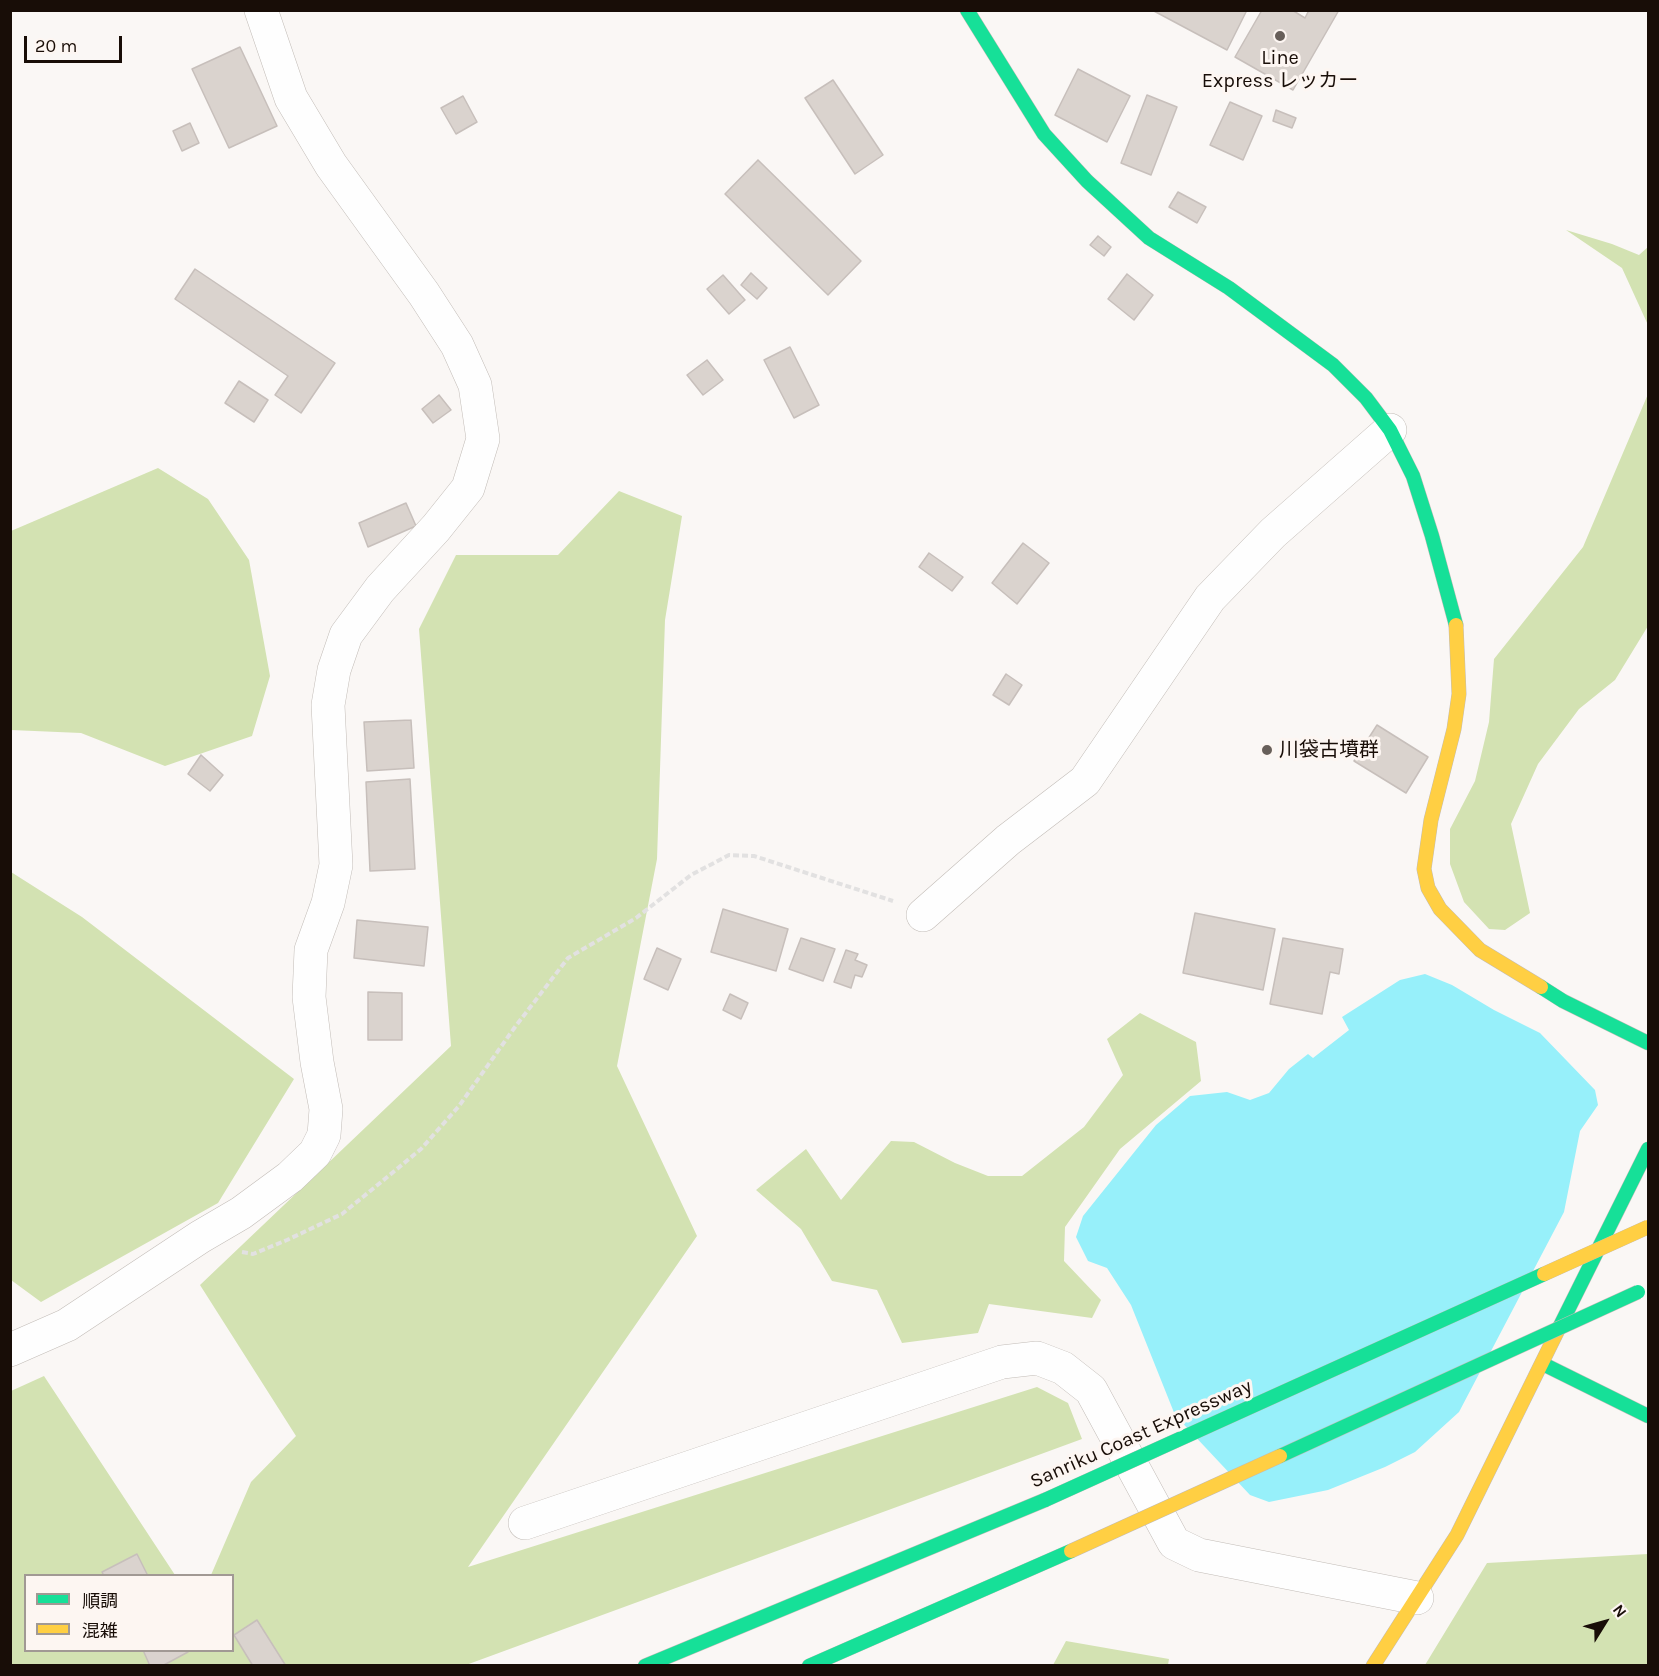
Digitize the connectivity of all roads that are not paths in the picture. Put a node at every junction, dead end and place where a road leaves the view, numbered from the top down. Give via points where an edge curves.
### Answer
1 (261, 10) edge
2 (967, 10) edge
3 (1390, 430) junction
4 (924, 915) road end
5 (1648, 1043) edge
6 (1648, 1149) edge
7 (1648, 1227) edge
8 (1643, 1290) edge
9 (10, 1350) edge
10 (1543, 1364) junction
11 (1648, 1416) edge
12 (525, 1523) dead end
13 (1417, 1598) junction
14 (645, 1665) edge
15 (809, 1665) edge
16 (1373, 1665) edge

1 - 9 street via 291,98 331,165 458,345 475,385 483,440 468,488 380,589 346,635 334,670 328,705 336,865 328,903 311,950 309,997 326,1109 324,1135 315,1153 242,1213 67,1325
2 - 3 main road via 1044,134 1087,182 1149,238 1229,288 1333,364
3 - 4 street via 1273,533 1210,598 1085,780 1008,840
3 - 5 main road via 1413,476 1455,618 1459,694 1431,820 1424,869 1428,888 1440,909 1480,950 1563,1001
6 - 10 main road
7 - 14 main road, Sanriku Coast Expressway, bridge via 1045,1500
8 - 15 main road, bridge via 1071,1551
10 - 11 main road
10 - 13 main road via 1457,1535
12 - 13 street via 1002,1362 1036,1358 1063,1368 1091,1390 1174,1543 1199,1555
13 - 16 main road

